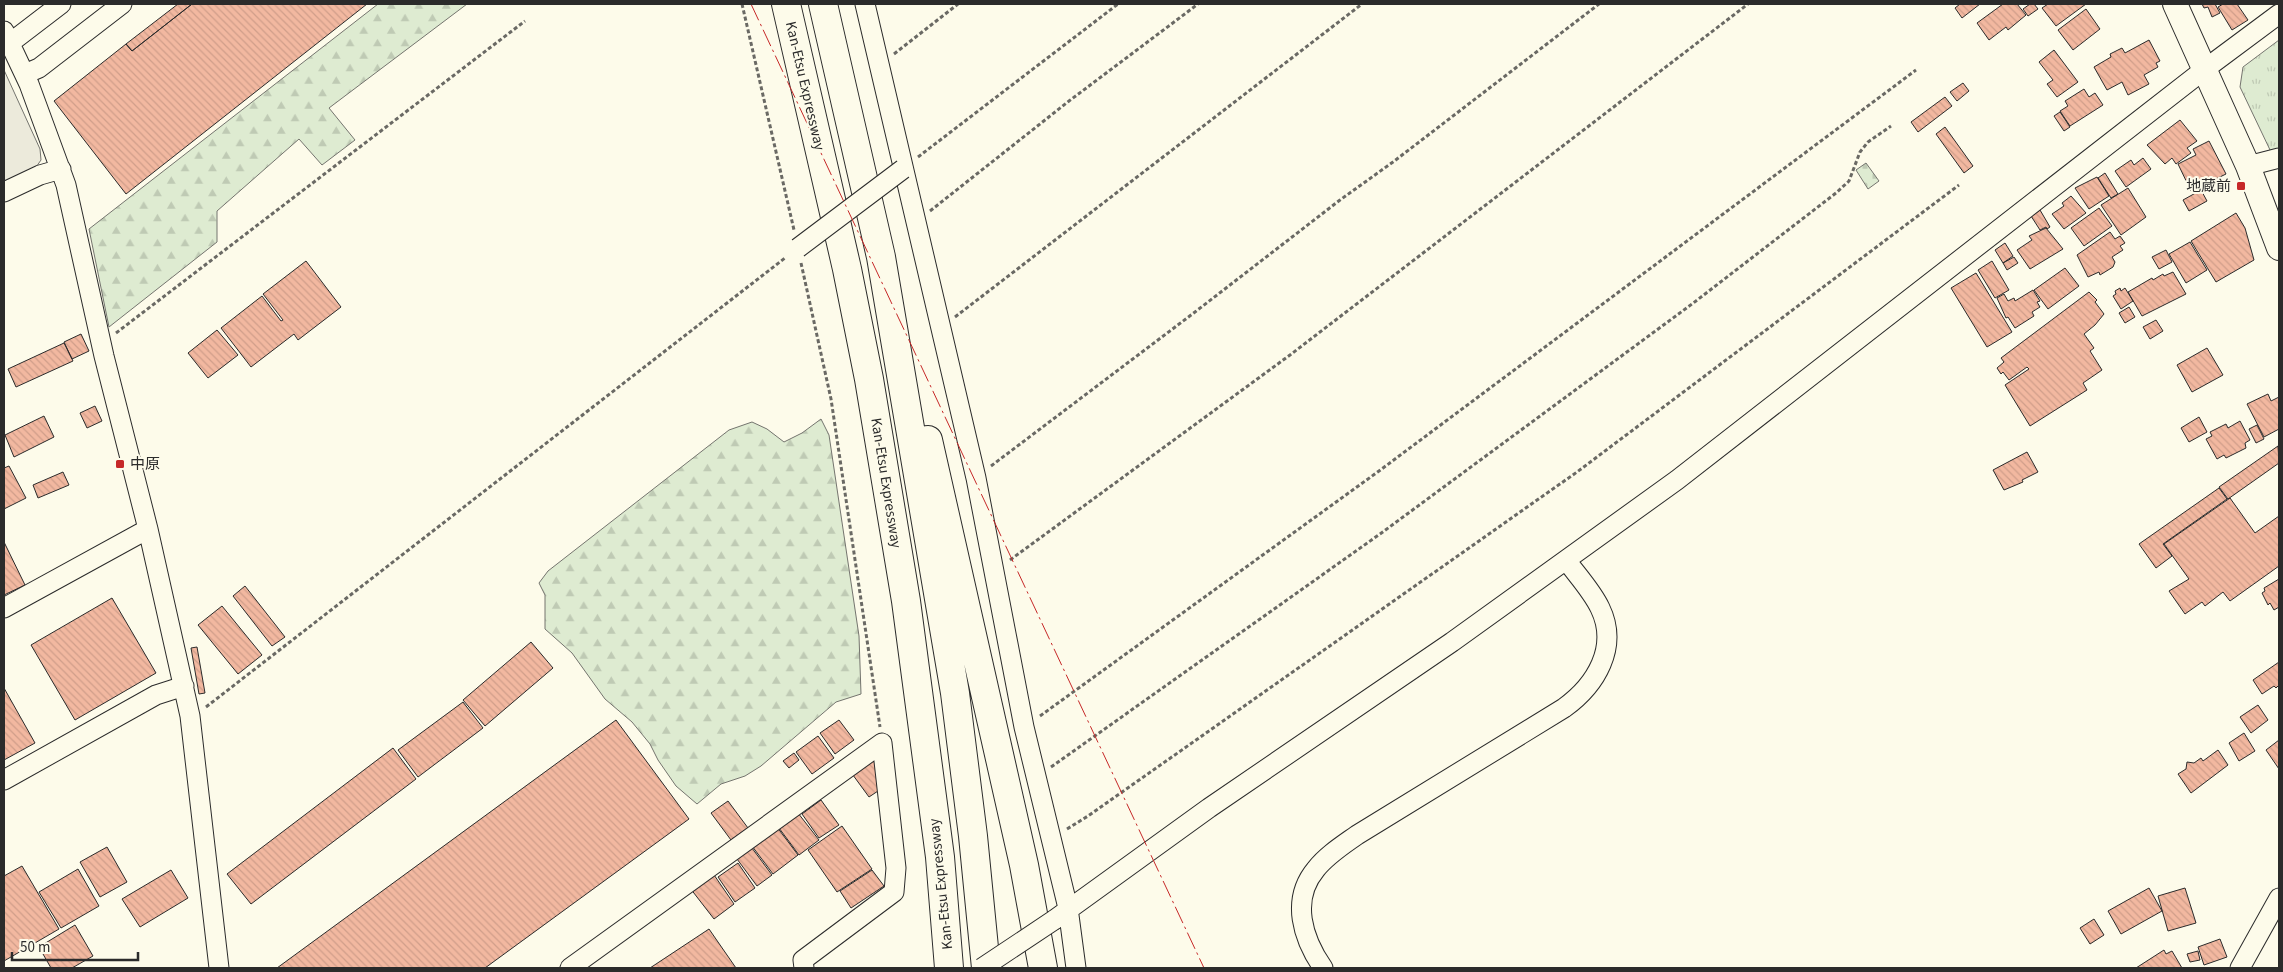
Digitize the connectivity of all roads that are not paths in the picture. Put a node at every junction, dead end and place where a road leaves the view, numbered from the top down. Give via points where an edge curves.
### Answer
1 (61, 4) edge
2 (122, 4) edge
3 (786, 4) edge
4 (823, 4) edge
5 (865, 4) edge
6 (2175, 4) edge
7 (2279, 14) edge
8 (7, 37) edge
9 (2205, 69) junction
10 (25, 74) junction
11 (2279, 158) edge
12 (2248, 166) junction
13 (61, 169) junction
14 (903, 169) junction
15 (4, 192) edge
16 (798, 248) road end
17 (2279, 248) edge
18 (881, 257) junction
19 (148, 529) junction
20 (1566, 560) junction
21 (4, 608) edge
22 (184, 686) junction
23 (4, 780) edge
24 (2279, 898) edge
25 (1061, 914) junction
26 (218, 968) edge
27 (570, 968) edge
28 (804, 968) edge
29 (949, 968) edge
30 (982, 968) edge
31 (986, 968) edge
32 (1043, 968) edge
33 (1076, 968) edge
34 (1323, 968) edge
35 (2240, 968) edge

1 - 8 street
2 - 10 street via 39,68
3 - 29 highway, Kan-Etsu Expressway via 871,389 906,601 940,857
4 - 18 highway
5 - 14 street
6 - 9 main road
7 - 9 street
8 - 10 street
9 - 12 main road
9 - 20 street via 1677,480
10 - 13 street
11 - 12 street
12 - 17 main road
13 - 15 street
13 - 19 street
14 - 16 street, bridge
14 - 25 street via 976,478 1024,727 1051,838
18 - 31 highway via 955,693
18 - 32 highway via 941,489 1032,902
19 - 21 street
19 - 22 street
20 - 25 street
20 - 34 street via 1600,607 1607,628 1607,645 1596,676 1577,699 1564,708 1329,855 1315,870 1303,894 1301,914 1310,948
22 - 23 street via 156,695
22 - 26 street
24 - 35 street
25 - 30 street, bridge
25 - 33 street
27 - 28 street via 882,743 896,868 894,892 803,960

